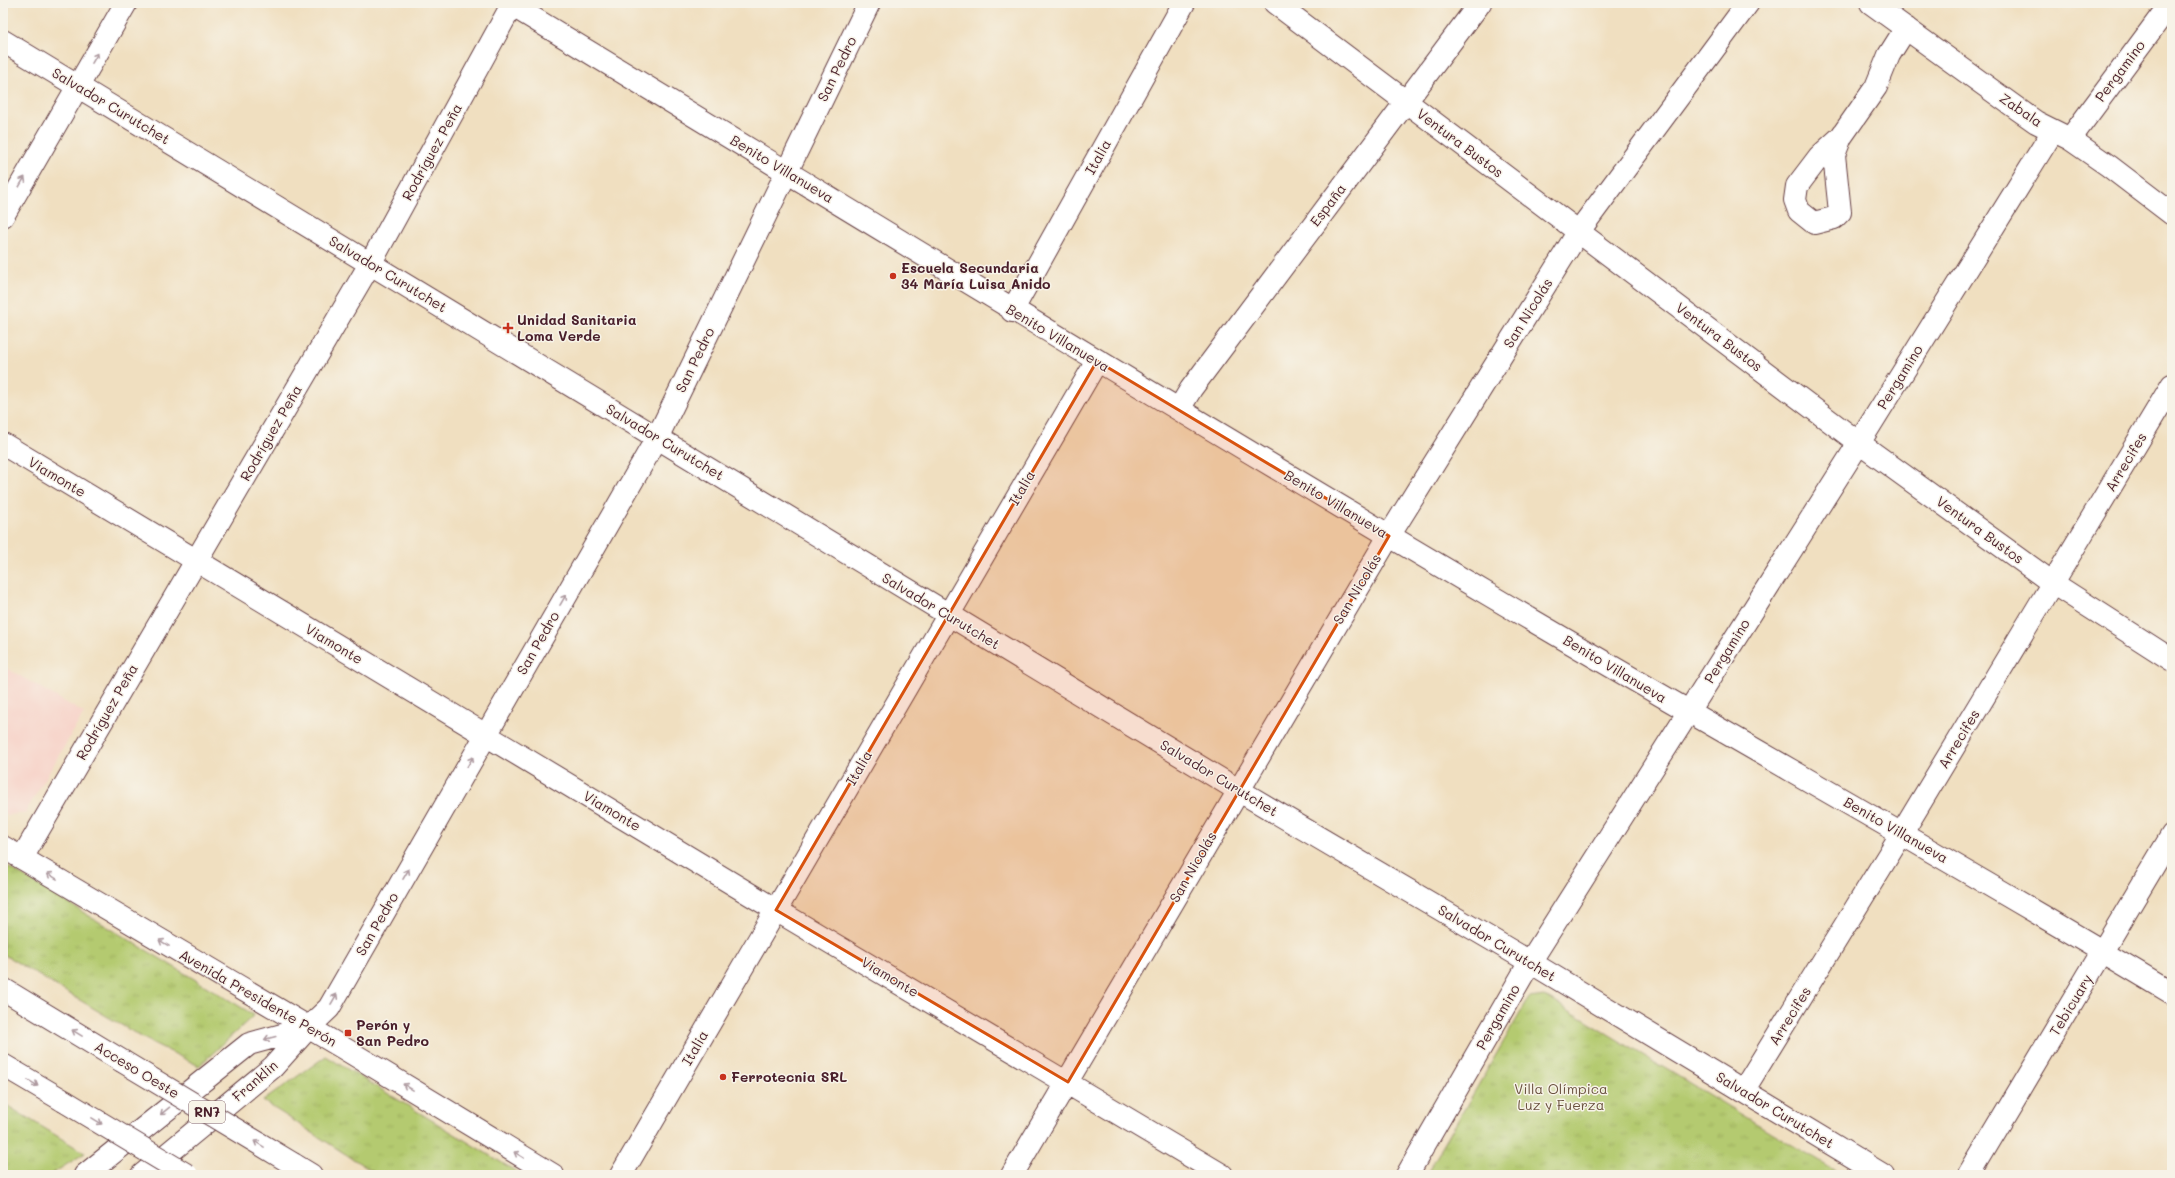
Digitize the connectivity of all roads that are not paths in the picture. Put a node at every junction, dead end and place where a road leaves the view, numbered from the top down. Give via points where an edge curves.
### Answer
1 (126, 3) edge
2 (869, 3) edge
3 (1184, 3) edge
4 (1275, 3) edge
5 (1480, 3) edge
6 (1748, 3) edge
7 (1871, 3) edge
8 (2171, 3) edge
9 (511, 4) edge
10 (1906, 28) junction
11 (3, 41) edge
12 (78, 86) junction
13 (1406, 102) junction
14 (2062, 135) junction
15 (1841, 137) dead end
16 (788, 172) junction
17 (2172, 214) edge
18 (3, 216) edge
19 (1579, 231) junction
20 (370, 264) junction
21 (1012, 311) junction
22 (1097, 361) junction
23 (2172, 385) edge
24 (1179, 410) junction
25 (657, 438) junction
26 (1859, 443) junction
27 (3, 444) edge
28 (1389, 536) junction
29 (196, 560) junction
30 (2054, 584) junction
31 (948, 615) junction
32 (2172, 660) edge
33 (1688, 713) junction
34 (486, 735) junction
35 (1238, 790) junction
36 (1902, 833) junction
37 (2172, 835) edge
38 (3, 847) edge
39 (22, 858) junction
40 (776, 910) junction
41 (2103, 951) junction
42 (1530, 962) junction
43 (3, 989) edge
44 (2172, 993) edge
45 (308, 1028) junction
46 (3, 1065) edge
47 (1068, 1082) junction
48 (1743, 1091) junction
49 (85, 1175) edge
50 (142, 1175) edge
51 (187, 1175) edge
52 (312, 1175) edge
53 (553, 1175) edge
54 (621, 1175) edge
55 (1012, 1175) edge
56 (1222, 1175) edge
57 (1407, 1175) edge
58 (1883, 1175) edge
59 (1969, 1175) edge

12 -> 1 main road
2 - 16 main road, San Pedro
3 - 21 main road, Italia
4 - 13 main road, Ventura Bustos
5 - 13 main road, España
6 - 19 main road, San Nicolás
7 - 10 main road, Zabala
8 - 14 main road, Pergamino
9 - 16 main road, Benito Villanueva
9 - 20 main road, Rodríguez Peña
10 - 14 main road, Zabala via 2012,105
10 - 15 main road via 1889,55 1876,87
11 - 12 main road, Salvador Curutchet
18 -> 12 main road
12 - 20 main road, Salvador Curutchet
13 - 19 main road, Ventura Bustos
13 - 24 main road, España via 1191,389
14 - 17 main road, Zabala
14 - 26 main road, Pergamino
16 - 21 main road, Benito Villanueva
16 - 25 main road, San Pedro
19 - 26 main road, Ventura Bustos
19 - 28 main road, San Nicolás
20 - 25 main road, Salvador Curutchet
20 - 29 main road, Rodríguez Peña
21 - 22 main road, Benito Villanueva
22 - 24 main road, Benito Villanueva
22 - 31 main road, Italia
23 - 30 main road, Arrecifes
24 - 28 main road, Benito Villanueva
25 - 31 main road, Salvador Curutchet
34 -> 25 main road, San Pedro
26 - 30 main road, Ventura Bustos
26 - 33 main road, Pergamino
27 - 29 main road, Viamonte
28 - 33 main road, Benito Villanueva
28 - 35 main road, San Nicolás
29 - 34 main road, Viamonte
29 - 39 main road, Rodríguez Peña
30 - 32 main road, Ventura Bustos
30 - 36 main road, Arrecifes
31 - 35 main road, Salvador Curutchet
31 - 40 main road, Italia
33 - 36 main road, Benito Villanueva
33 - 42 main road, Pergamino
34 - 40 main road, Viamonte
45 -> 34 main road, San Pedro via 329,1008
35 - 42 main road, Salvador Curutchet
35 - 47 main road, San Nicolás
36 - 41 main road, Benito Villanueva
36 - 48 main road, Arrecifes
37 - 41 main road, Tebicuary
38 - 39 main road, Avenida Presidente Perón
45 -> 39 main road, Avenida Presidente Perón
40 - 47 main road, Viamonte
40 - 54 main road, Italia
41 - 44 main road, Benito Villanueva
41 - 59 main road, Tebicuary
42 - 48 main road, Salvador Curutchet
42 - 57 main road, Pergamino
52 -> 43 main road, Acceso Oeste / RN7, bridge
45 -> 49 main road, San Pedro via 249,1044
45 - 50 main road, Franklin via 273,1067
53 -> 45 main road, Avenida Presidente Perón
46 -> 51 main road, bridge
47 - 55 main road, San Nicolás
47 - 56 main road, Viamonte
48 - 58 main road, Salvador Curutchet

